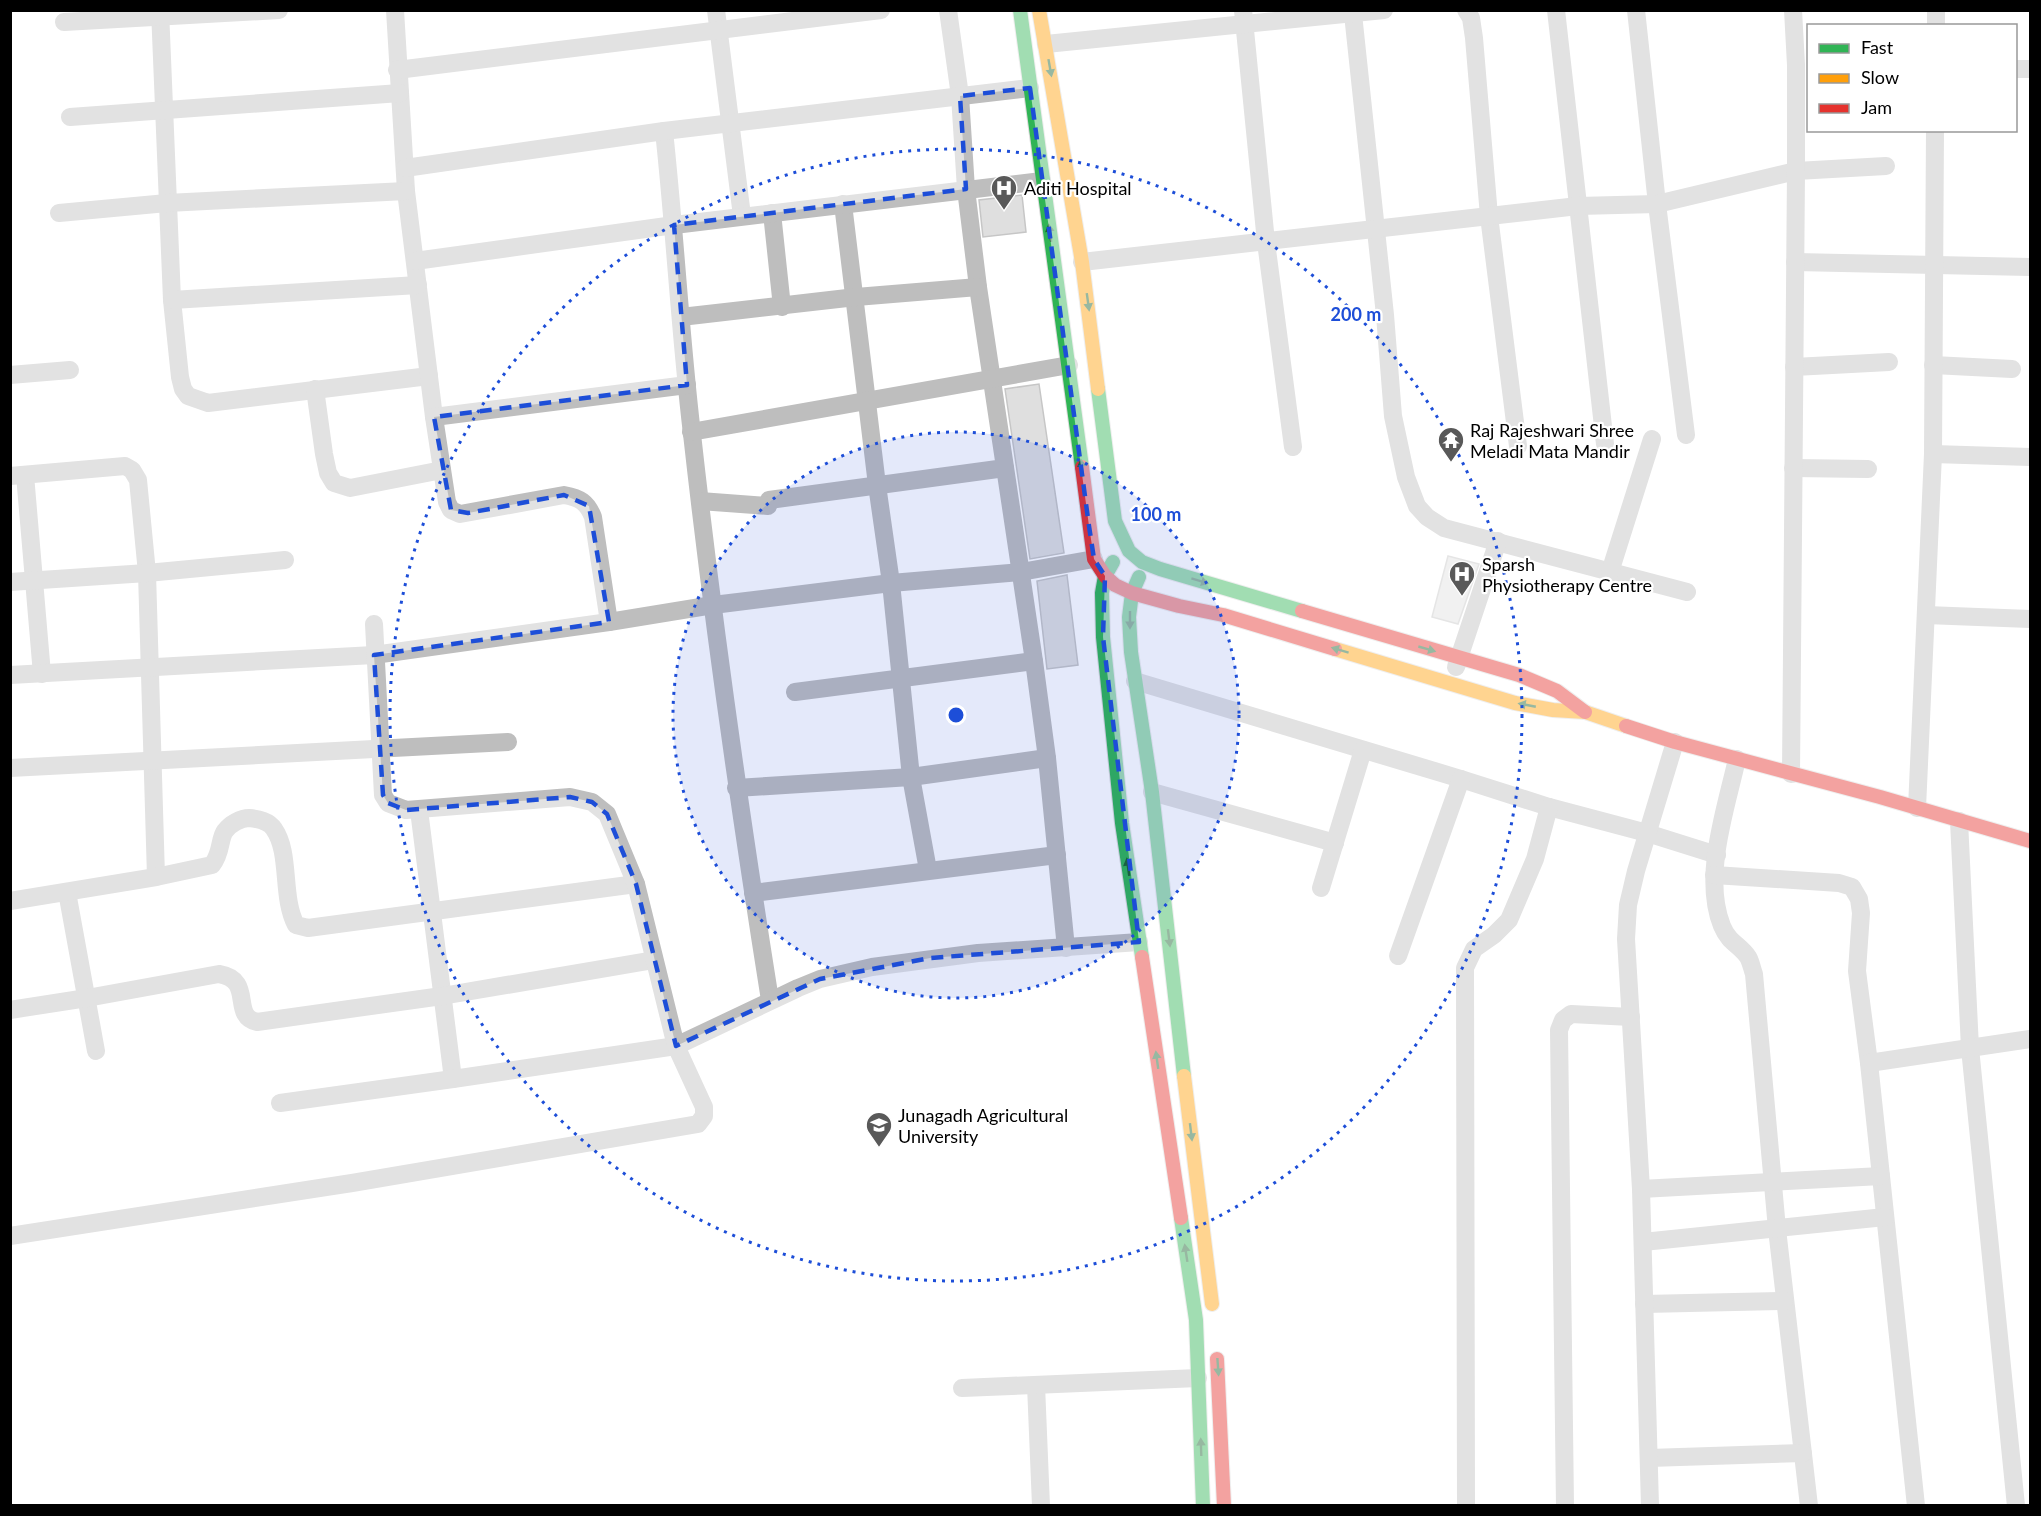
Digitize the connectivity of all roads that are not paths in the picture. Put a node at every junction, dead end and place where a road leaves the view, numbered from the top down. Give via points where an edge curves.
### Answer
1 (279, 10) edge
2 (395, 10) edge
3 (716, 10) edge
4 (881, 10) edge
5 (948, 10) edge
6 (1020, 10) edge
7 (1040, 10) edge
8 (1384, 10) edge
9 (1466, 10) edge
10 (1556, 10) edge
11 (1636, 10) edge
12 (1793, 10) edge
13 (160, 14) edge
14 (1353, 14) junction
15 (1244, 17) edge
16 (64, 22) dead end
17 (719, 31) junction
18 (1046, 44) junction
19 (1802, 65) edge
20 (397, 70) junction
21 (1030, 88) junction
22 (400, 93) junction
23 (960, 96) junction
24 (162, 111) junction
25 (70, 117) dead end
26 (731, 124) junction
27 (664, 131) junction
28 (1935, 132) edge
29 (1886, 166) dead end
30 (405, 168) junction
31 (1796, 171) junction
32 (1042, 181) junction
33 (966, 189) junction
34 (406, 191) junction
35 (167, 202) junction
36 (843, 204) junction
37 (1657, 204) junction
38 (1578, 206) junction
39 (59, 213) dead end
40 (772, 213) junction
41 (742, 216) junction
42 (1489, 216) junction
43 (674, 225) junction
44 (1374, 230) junction
45 (1266, 242) junction
46 (415, 261) junction
47 (1082, 262) junction
48 (1795, 262) junction
49 (1933, 265) junction
50 (2031, 267) edge
51 (418, 285) junction
52 (978, 286) junction
53 (856, 297) junction
54 (172, 300) junction
55 (782, 306) junction
56 (681, 317) junction
57 (1889, 362) dead end
58 (1069, 365) junction
59 (1933, 365) junction
60 (1794, 367) junction
61 (2012, 369) dead end
62 (70, 370) dead end
63 (10, 375) edge
64 (429, 376) junction
65 (992, 379) junction
66 (687, 385) junction
67 (315, 389) junction
68 (867, 400) junction
69 (434, 417) junction
70 (691, 432) junction
71 (1686, 435) dead end
72 (1652, 439) dead end
73 (1605, 444) dead end
74 (1518, 446) dead end
75 (1293, 447) dead end
76 (1933, 454) junction
77 (2031, 457) edge
78 (1005, 468) junction
79 (1793, 468) junction
80 (442, 470) junction
81 (1868, 470) dead end
82 (18, 475) edge
83 (877, 485) junction
84 (700, 501) junction
85 (1498, 541) junction
86 (1123, 544) junction
87 (1094, 559) junction
88 (285, 560) dead end
89 (1144, 564) junction
90 (1021, 572) junction
91 (1610, 572) junction
92 (147, 573) junction
93 (1105, 576) junction
94 (34, 580) junction
95 (10, 582) edge
96 (891, 583) junction
97 (1687, 592) dead end
98 (1132, 593) junction
99 (713, 605) junction
100 (1926, 615) junction
101 (2031, 619) edge
102 (609, 622) junction
103 (374, 624) dead end
104 (374, 655) junction
105 (1459, 658) junction
106 (1034, 661) junction
107 (150, 667) junction
108 (42, 674) junction
109 (10, 675) edge
110 (902, 677) junction
111 (1135, 681) junction
112 (1450, 683) junction
113 (795, 692) dead end
114 (1585, 712) junction
115 (508, 742) dead end
116 (1676, 742) junction
117 (380, 749) junction
118 (1363, 750) junction
119 (1047, 758) junction
120 (152, 759) junction
121 (1737, 759) junction
122 (10, 768) edge
123 (1791, 774) junction
124 (911, 777) junction
125 (1461, 778) junction
126 (736, 788) junction
127 (1152, 792) junction
128 (1549, 807) junction
129 (1917, 808) junction
130 (419, 810) junction
131 (1959, 821) junction
132 (1647, 833) junction
133 (2031, 841) edge
134 (1335, 843) junction
135 (1057, 855) junction
136 (1717, 855) junction
137 (928, 870) junction
138 (1714, 875) junction
139 (156, 877) junction
140 (636, 884) junction
141 (1320, 888) dead end
142 (67, 892) junction
143 (753, 893) junction
144 (10, 901) edge
145 (433, 911) junction
146 (1139, 942) junction
147 (1066, 948) junction
148 (1398, 956) dead end
149 (654, 960) junction
150 (442, 996) junction
151 (87, 998) junction
152 (770, 1000) junction
153 (10, 1010) edge
154 (1631, 1017) junction
155 (2031, 1039) edge
156 (681, 1043) junction
157 (1970, 1048) junction
158 (96, 1051) dead end
159 (1869, 1063) junction
160 (453, 1079) junction
161 (279, 1103) dead end
162 (1881, 1176) junction
163 (1773, 1182) junction
164 (1641, 1189) junction
165 (1886, 1217) junction
166 (1777, 1229) junction
167 (10, 1236) edge
168 (1643, 1242) junction
169 (1784, 1301) junction
170 (1644, 1304) junction
171 (1213, 1312) dead end
172 (1216, 1348) dead end
173 (1198, 1378) junction
174 (1036, 1384) junction
175 (962, 1388) dead end
176 (1803, 1453) junction
177 (1649, 1458) junction
178 (1041, 1506) edge
179 (1203, 1506) edge
180 (1224, 1506) edge
181 (1466, 1506) edge
182 (1565, 1506) edge
183 (1650, 1506) edge
184 (1809, 1506) edge
185 (1916, 1506) edge
186 (2016, 1506) edge

1 - 13 street
2 - 20 street
3 - 17 street
4 - 17 street
5 - 23 street
6 - 21 main road
7 - 18 main road
8 - 14 street
9 - 42 street via 1474,38
10 - 38 street
11 - 37 street
12 - 19 street
13 - 16 street
13 - 24 street
14 - 15 street
14 - 44 street
15 - 18 street
15 - 45 street
17 - 20 street
17 - 26 street
18 -> 47 main road
19 - 31 street
20 - 22 street
21 - 23 street
21 - 32 main road
22 - 24 street
22 - 30 street
23 - 26 street
23 - 33 street
24 - 25 street
24 - 35 street
26 - 27 street
26 - 41 street
27 - 30 street
27 - 43 street
28 - 49 street
29 - 31 street
30 - 34 street
31 - 37 street
31 - 48 street
32 - 33 street
58 -> 32 main road
33 - 36 street
33 - 52 street
34 - 35 street
34 - 46 street
35 - 39 street
35 - 54 street
36 - 40 street
36 - 53 street
37 - 38 street
37 - 71 street
38 - 42 street
38 - 73 street
40 - 41 street
40 - 55 street
41 - 43 street
42 - 44 street
42 - 74 street
43 - 46 street
43 - 56 street
44 - 45 street
44 - 85 street via 1393,416 1399,451 1417,506 1444,528
45 - 47 street
45 - 75 street
46 - 51 street
47 -> 86 main road via 1115,521
48 - 49 street
48 - 60 street
49 - 50 street
49 - 59 street
51 - 54 street
51 - 64 street
52 - 53 street
52 - 65 street
53 - 55 street
53 - 68 street
54 - 67 street via 180,376 188,396 208,403
55 - 56 street
56 - 66 street
57 - 60 street
58 - 65 street
87 -> 58 main road
59 - 61 street
59 - 76 street
60 - 79 street
62 - 63 street
64 - 67 street
64 - 69 street
65 - 68 street
65 - 78 street
66 - 69 street
66 - 70 street
67 - 80 street via 324,454 334,483 350,488
68 - 70 street
68 - 83 street
69 - 80 street
70 - 84 street
72 - 91 street
76 - 77 street
76 - 100 street
78 - 83 street
78 - 90 street
79 - 81 street
79 - 123 street
80 - 102 street via 447,502 451,510 460,514 564,495 580,498 589,506
82 - 92 street via 109,466 132,470 138,480
82 - 94 street
83 - 84 street via 769,503
83 - 96 street
84 - 99 street
85 - 91 street
85 - 105 street
86 - 89 main road via 1130,555
86 - 93 main road
87 - 90 street
87 - 93 main road
88 - 92 street
89 - 98 main road
89 -> 105 main road
90 - 96 street
90 - 106 street
91 - 97 street
92 - 94 street
92 - 107 street
93 - 98 main road
146 -> 93 main road via 1103,637
94 - 95 street
94 - 108 street
96 - 99 street
96 - 110 street
98 -> 111 main road via 1129,617
112 -> 98 main road via 1223,615
99 - 102 street
99 - 126 street
100 - 101 street
100 - 129 street
102 - 104 street
103 - 104 street
104 - 107 street
104 - 117 street
105 - 112 street
105 - 114 main road via 1519,675 1557,691
106 - 110 street
106 - 119 street
107 - 108 street
107 - 120 street
108 - 109 street
110 - 113 street
110 - 124 street
111 - 118 street
111 - 127 main road
114 -> 112 main road via 1515,703
114 - 116 main road
115 - 117 street
116 - 121 main road
116 - 132 street
117 - 120 street
117 - 130 street via 383,795 388,803
118 - 125 street
118 - 134 street
119 - 124 street
119 - 135 street
120 - 122 street
120 - 139 street
121 - 123 main road
121 - 136 street
123 - 129 main road
124 - 126 street
124 - 137 street
125 - 128 street
125 - 148 street
126 - 143 street
127 - 134 street
127 -> 171 main road
128 - 132 street
128 - 181 street via 1535,859 1509,920 1474,949 1465,968
129 - 131 main road
130 - 140 street via 570,797 592,802 607,814
130 - 145 street
131 - 133 main road
131 - 157 street
132 - 136 street
132 - 154 street via 1628,905
134 - 141 street
135 - 137 street
135 - 147 street
136 - 138 street
137 - 143 street
138 - 159 street via 1852,887 1861,913 1857,971
138 - 163 street via 1714,897 1721,924 1729,940 1748,957 1754,974
139 - 142 street
139 - 145 street via 212,865 224,832 247,818 266,821 274,829 282,847 296,925 308,928
140 - 145 street
140 - 149 street
142 - 144 street
142 - 151 street
143 - 152 street
145 - 150 street
146 - 147 street
173 -> 146 main road via 1192,1288
147 - 152 street via 978,953 872,967 820,980
149 - 150 street
149 - 156 street
150 - 151 street via 257,1022 246,1016 234,978 219,974
150 - 160 street
151 - 153 street
151 - 158 street
152 - 156 street
154 - 164 street
154 - 182 street via 1571,1014 1559,1030
155 - 157 street
156 - 160 street
156 - 167 street via 704,1107 698,1124
157 - 159 street
157 - 186 street
159 - 162 street
160 - 161 street
162 - 163 street
162 - 165 street
163 - 164 street
163 - 166 street
164 - 168 street
165 - 166 street
165 - 185 street
166 - 168 street
166 - 169 street
168 - 170 street
169 - 170 street
169 - 176 street
170 - 177 street
172 -> 180 main road
173 - 174 street
179 -> 173 main road
174 - 175 street
174 - 178 street
176 - 177 street
176 - 184 street
177 - 183 street

